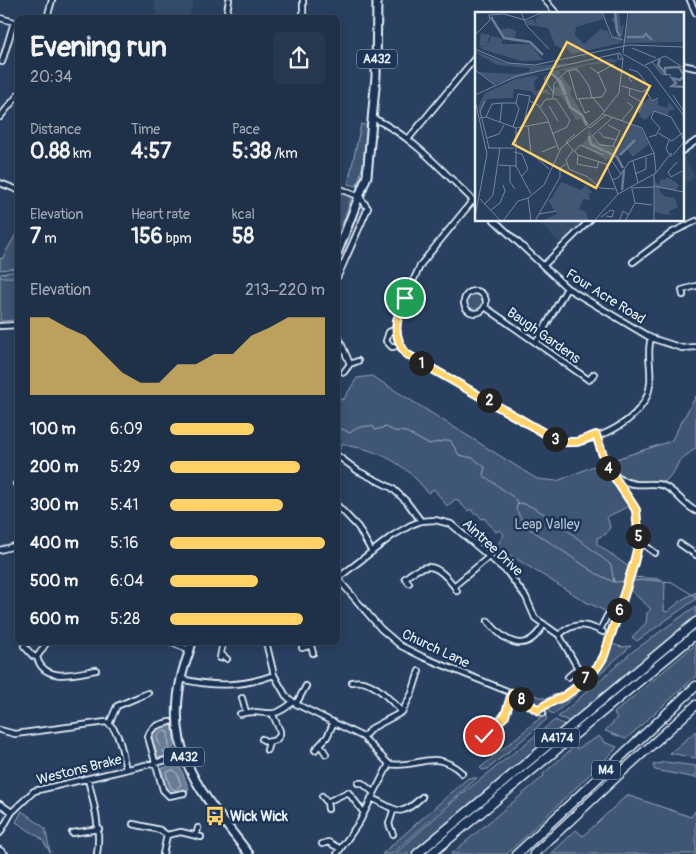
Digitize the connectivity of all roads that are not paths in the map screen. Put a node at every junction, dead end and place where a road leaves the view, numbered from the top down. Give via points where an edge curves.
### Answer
1 (52, 0) edge
2 (229, 0) edge
3 (303, 0) edge
4 (377, 0) edge
5 (545, 0) edge
6 (690, 0) edge
7 (555, 12) edge
8 (696, 13) edge
9 (48, 15) edge
10 (226, 15) edge
11 (303, 15) edge
12 (0, 18) edge
13 (15, 22) edge
14 (15, 25) edge
15 (2, 58) edge
16 (475, 58) edge
17 (15, 99) edge
18 (0, 117) edge
19 (373, 118) junction
20 (409, 138) junction
21 (694, 142) edge
22 (696, 149) edge
23 (0, 183) edge
24 (15, 189) edge
25 (340, 189) edge
26 (360, 197) junction
27 (475, 202) edge
28 (495, 221) edge
29 (589, 221) edge
30 (696, 221) edge
31 (340, 246) edge
32 (633, 262) dead end
33 (543, 266) junction
34 (340, 271) edge
35 (681, 284) dead end
36 (696, 286) edge
37 (567, 288) junction
38 (485, 307) junction
39 (15, 325) edge
40 (0, 326) edge
41 (396, 329) junction
42 (651, 338) junction
43 (340, 341) edge
44 (536, 343) junction
45 (400, 346) junction
46 (696, 347) edge
47 (358, 361) dead end
48 (350, 364) junction
49 (344, 372) dead end
50 (594, 374) dead end
51 (596, 435) junction
52 (340, 457) edge
53 (615, 476) junction
54 (340, 508) edge
55 (696, 511) edge
56 (421, 521) junction
57 (638, 540) junction
58 (680, 544) dead end
59 (15, 546) edge
60 (0, 550) edge
61 (372, 552) junction
62 (655, 554) dead end
63 (490, 556) junction
64 (696, 556) edge
65 (340, 577) edge
66 (340, 581) edge
67 (409, 583) dead end
68 (454, 586) junction
69 (458, 591) dead end
70 (608, 616) dead end
71 (488, 621) dead end
72 (696, 622) edge
73 (544, 624) junction
74 (493, 628) junction
75 (487, 631) dead end
76 (696, 634) edge
77 (559, 635) junction
78 (45, 645) edge
79 (222, 645) edge
80 (266, 645) edge
81 (309, 645) edge
82 (311, 645) edge
83 (24, 646) dead end
84 (191, 646) edge
85 (302, 648) dead end
86 (313, 653) dead end
87 (37, 657) junction
88 (227, 659) dead end
89 (96, 670) dead end
90 (418, 671) dead end
91 (274, 675) junction
92 (568, 677) dead end
93 (181, 679) junction
94 (376, 680) dead end
95 (352, 682) dead end
96 (306, 686) dead end
97 (374, 686) junction
98 (696, 686) edge
99 (148, 693) dead end
100 (512, 693) junction
101 (242, 698) dead end
102 (294, 703) junction
103 (696, 705) edge
104 (246, 712) junction
105 (402, 712) junction
106 (240, 714) dead end
107 (273, 715) junction
108 (170, 722) dead end
109 (334, 722) junction
110 (109, 724) junction
111 (480, 728) dead end
112 (488, 729) junction
113 (0, 730) edge
114 (484, 736) dead end
115 (363, 737) junction
116 (262, 739) dead end
117 (269, 742) junction
118 (321, 746) junction
119 (267, 750) dead end
120 (315, 750) dead end
121 (326, 754) dead end
122 (184, 756) junction
123 (156, 762) junction
124 (389, 764) junction
125 (126, 769) junction
126 (462, 773) dead end
127 (88, 778) junction
128 (358, 783) dead end
129 (351, 786) dead end
130 (348, 792) junction
131 (184, 793) dead end
132 (322, 796) dead end
133 (372, 796) junction
134 (421, 800) dead end
135 (327, 802) junction
136 (0, 804) edge
137 (328, 809) dead end
138 (393, 811) junction
139 (12, 812) junction
140 (364, 813) junction
141 (141, 819) dead end
142 (133, 824) dead end
143 (140, 825) junction
144 (198, 828) dead end
145 (99, 829) junction
146 (72, 832) dead end
147 (0, 833) edge
148 (392, 834) dead end
149 (167, 835) junction
150 (322, 844) dead end
151 (339, 848) junction
152 (0, 850) edge
153 (5, 854) edge
154 (97, 854) edge
155 (163, 854) edge
156 (249, 854) edge
157 (337, 854) edge
158 (417, 854) edge
159 (431, 854) edge
160 (517, 854) edge
161 (534, 854) edge

1 - 9 street
2 - 10 street
3 - 11 street
4 - 19 main road, A432
5 - 7 street
6 - 8 street
12 - 13 street
14 - 15 street
16 - 20 street
17 - 18 street
19 - 20 street
19 - 26 main road, A432 via 367,176
20 - 27 street
21 - 22 street
23 - 24 street
25 - 26 street
26 - 31 main road, A432
26 - 34 street via 368,208
27 - 41 street via 421,264 396,321
28 - 33 street, Four Acre Road
29 - 33 street
30 - 32 street via 673,232 641,260
33 - 37 street, Four Acre Road
35 - 36 street via 683,292
37 - 42 street, Four Acre Road
37 - 44 street
38 - 38 street, Baugh Gardens via 478,313 470,313 464,299 470,292 477,291 485,297
38 - 44 street, Baugh Gardens
39 - 40 street
41 - 45 street
41 - 45 street via 389,332 386,341 392,347
42 - 46 street, Four Acre Road via 682,348
42 - 51 street via 647,350 650,384 640,409 618,427
43 - 48 street
44 - 50 street, Baugh Gardens via 588,382
45 - 51 street via 416,360 560,442 577,442
47 - 48 street
48 - 49 street
51 - 53 street via 606,464
52 - 56 street via 392,488
53 - 55 street via 634,484 662,485
53 - 57 street via 636,510
54 - 61 street via 358,527
56 - 61 street via 392,536
56 - 63 street, Aintree Drive via 451,524
57 - 62 street
57 - 100 street, Church Lane via 628,582 597,669 566,694 550,701 541,711
58 - 64 street
59 - 60 street
61 - 65 street
63 - 68 street
63 - 73 street, Aintree Drive via 526,597 535,618
66 - 100 street, Church Lane via 401,646
67 - 68 street via 405,578 419,567 429,567 441,570
68 - 69 street
70 - 77 street via 602,631 583,624
71 - 74 street
72 - 158 highway, A4174
73 - 74 street via 536,638 522,644
73 - 77 street, Aintree Drive
74 - 75 street
76 - 159 highway, A4174
77 - 92 street, Aintree Drive via 579,670
78 - 87 street
79 - 88 street via 220,656
80 - 91 street
81 - 85 street
82 - 86 street
83 - 87 street
84 - 93 main road, A432
87 - 89 street via 51,674
90 - 105 street
91 - 93 street via 234,686
91 - 102 street via 280,688
93 - 122 main road, A432 via 178,719
94 - 97 street
95 - 97 street
96 - 102 street
97 - 105 street
98 - 160 highway, M4
99 - 110 street via 117,706
100 - 112 street via 505,716
101 - 104 street
102 - 107 street
102 - 109 street
103 - 161 highway, M4
104 - 106 street
104 - 107 street via 252,710
105 - 115 street via 372,728
107 - 117 street via 280,735
108 - 123 street via 158,724 150,731 148,737
109 - 115 street
109 - 118 street
110 - 113 street via 101,721 15,734
110 - 125 street via 118,736
111 - 112 street
112 - 114 street
115 - 124 street
116 - 117 street
117 - 119 street
118 - 120 street
118 - 121 street
122 - 123 street, Westons Brake
122 - 156 main road, A432 via 201,793
123 - 125 street, Westons Brake
123 - 131 street via 166,795
124 - 126 street via 438,758
124 - 133 street
125 - 127 street, Westons Brake
127 - 139 street, Westons Brake via 34,791
127 - 145 street
128 - 133 street via 362,783
129 - 130 street
130 - 135 street
130 - 140 street
132 - 135 street
133 - 138 street
133 - 140 street
134 - 138 street via 404,811
135 - 137 street
136 - 139 street
138 - 148 street via 389,824
139 - 147 street, Westons Brake
140 - 151 street
141 - 143 street
142 - 143 street
143 - 149 street
144 - 149 street via 199,836 181,832
145 - 146 street
145 - 154 street
149 - 155 street
150 - 151 street via 328,842
151 - 157 street
152 - 153 street

